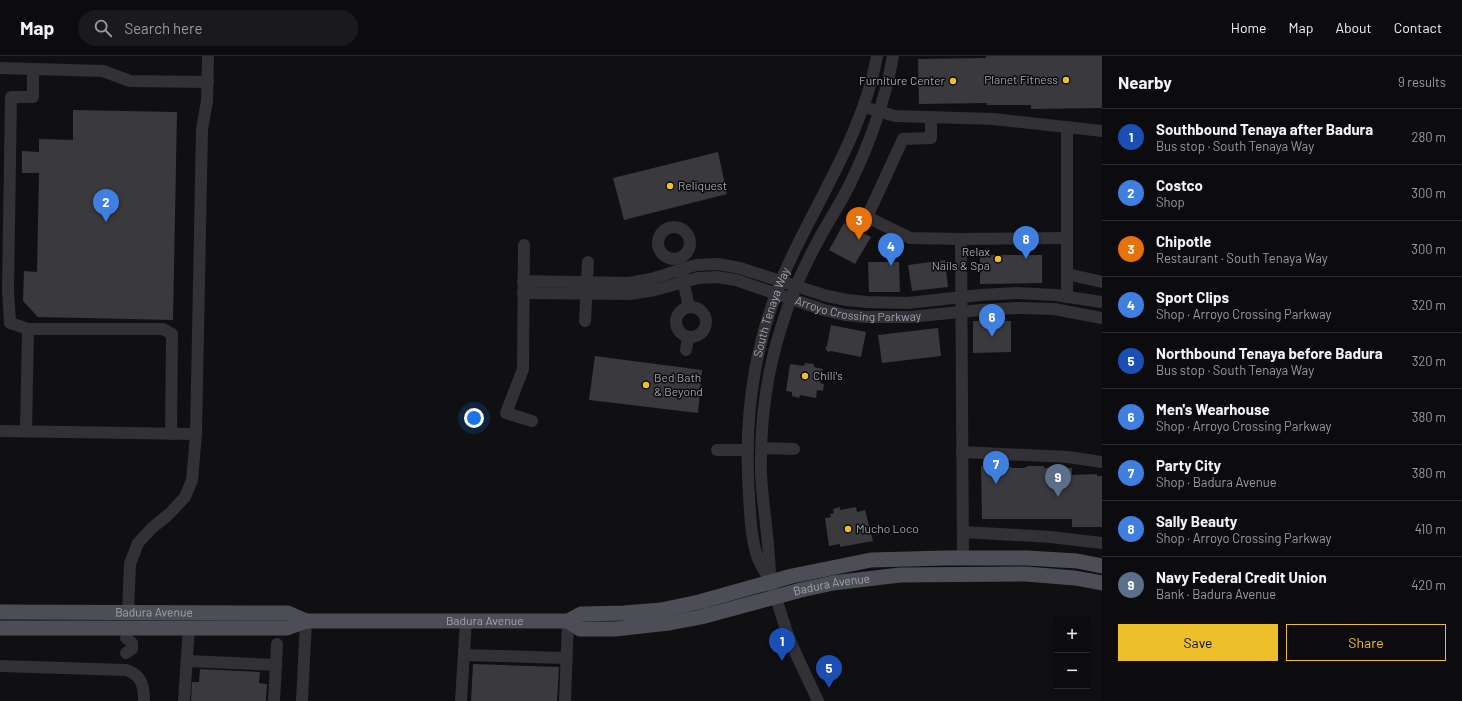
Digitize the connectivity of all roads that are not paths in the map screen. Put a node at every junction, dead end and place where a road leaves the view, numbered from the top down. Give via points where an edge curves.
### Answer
1 (208, 56) edge
2 (877, 56) edge
3 (893, 56) edge
4 (0, 68) edge
5 (33, 69) junction
6 (208, 82) junction
7 (863, 106) junction
8 (879, 112) junction
9 (931, 117) junction
10 (1067, 127) junction
11 (1102, 131) edge
12 (1067, 238) junction
13 (961, 240) junction
14 (524, 246) dead end
15 (588, 262) dead end
16 (679, 263) junction
17 (1067, 274) junction
18 (683, 281) junction
19 (781, 281) junction
20 (1102, 282) edge
21 (796, 286) junction
22 (523, 287) junction
23 (587, 288) junction
24 (776, 294) junction
25 (962, 297) junction
26 (1067, 297) junction
27 (791, 299) junction
28 (1102, 302) edge
29 (688, 307) junction
30 (962, 312) junction
31 (1102, 318) edge
32 (585, 321) dead end
33 (28, 329) junction
34 (688, 338) junction
35 (686, 350) dead end
36 (532, 421) dead end
37 (0, 431) edge
38 (26, 431) junction
39 (171, 434) junction
40 (196, 434) junction
41 (762, 448) junction
42 (794, 449) dead end
43 (717, 450) dead end
44 (748, 450) junction
45 (962, 452) junction
46 (1102, 462) edge
47 (962, 532) junction
48 (1102, 543) edge
49 (963, 558) junction
50 (1102, 566) edge
51 (770, 583) junction
52 (1102, 583) edge
53 (775, 597) junction
54 (0, 612) edge
55 (466, 620) junction
56 (306, 621) junction
57 (568, 621) junction
58 (127, 626) junction
59 (189, 627) junction
60 (0, 628) edge
61 (277, 644) dead end
62 (464, 655) junction
63 (566, 658) junction
64 (187, 661) junction
65 (276, 665) junction
66 (0, 666) edge
67 (126, 670) junction
68 (144, 701) edge
69 (184, 701) edge
70 (274, 701) edge
71 (302, 701) edge
72 (461, 701) edge
73 (565, 701) edge
74 (818, 701) edge

1 - 6 street
2 - 7 street, South Tenaya Way
3 - 8 street, South Tenaya Way
4 - 5 street
5 - 6 street via 103,71 130,82
5 - 33 street via 33,97 11,97 8,290 10,322
6 - 40 street via 202,129
7 - 8 street
7 - 19 street, South Tenaya Way via 834,177
8 - 9 street via 895,116
8 - 21 street, South Tenaya Way via 850,185
9 - 10 street via 993,118
9 - 13 street via 931,138 903,139 868,217 910,238
10 - 11 street
10 - 12 street
12 - 13 street
12 - 17 street
13 - 25 street
14 - 22 street
15 - 23 street
16 - 18 street
16 - 19 street, Arroyo Crossing Parkway via 724,265
16 - 23 street, Arroyo Crossing Parkway via 640,282
17 - 20 street
17 - 26 street
18 - 23 street, Arroyo Crossing Parkway via 643,293 630,294
18 - 24 street, Arroyo Crossing Parkway via 708,277 727,278
18 - 29 street
19 - 21 street, Arroyo Crossing Parkway
19 - 24 street, South Tenaya Way
21 - 25 street, Arroyo Crossing Parkway via 828,296 867,302 908,303
21 - 27 street, South Tenaya Way
22 - 23 street, Arroyo Crossing Parkway
22 - 36 street via 523,369 506,413
23 - 32 street
24 - 27 street, Arroyo Crossing Parkway
24 - 44 street, South Tenaya Way via 765,324 754,373 748,423
25 - 26 street, Arroyo Crossing Parkway via 1017,293
25 - 30 street
26 - 28 street, Arroyo Crossing Parkway
27 - 30 street, Arroyo Crossing Parkway via 824,310 866,317 908,317
27 - 41 street, South Tenaya Way via 769,376 762,425
29 - 34 street via 680,311 675,320 680,333
29 - 34 street via 694,307 703,313 706,322 699,336
30 - 31 street, Arroyo Crossing Parkway via 1018,308 1054,309
30 - 45 street
33 - 38 street
33 - 39 street via 163,329 172,334
34 - 35 street
37 - 38 street
38 - 39 street
39 - 40 street
40 - 58 street via 192,480 185,497 138,543 132,557
41 - 42 street
41 - 51 street, South Tenaya Way
43 - 44 street
44 - 51 street, South Tenaya Way via 751,526 757,556
45 - 46 street via 1068,457
45 - 47 street
47 - 48 street
47 - 49 street
49 - 50 main road, Badura Avenue via 1027,558 1077,561
49 - 51 main road, Badura Avenue via 871,560
51 - 53 street, South Tenaya Way
51 - 57 main road, Badura Avenue via 661,610 581,614
52 - 53 main road, Badura Avenue via 1026,574 900,575 833,583
53 - 57 main road, Badura Avenue via 701,617 642,627 580,629
53 - 74 street, South Tenaya Way via 789,637
54 - 58 main road, Badura Avenue
55 - 56 main road, Badura Avenue
55 - 57 main road, Badura Avenue
55 - 62 street
56 - 58 main road, Badura Avenue via 288,612
56 - 59 main road, Badura Avenue via 287,628
56 - 71 street
57 - 63 street
58 - 59 main road, Badura Avenue
58 - 60 main road, Badura Avenue
58 - 67 street via 121,642 121,649 126,653
59 - 64 street
61 - 65 street
62 - 63 street
62 - 72 street
63 - 73 street
64 - 65 street
64 - 69 street
65 - 70 street
66 - 67 street
67 - 68 street via 134,673 144,686

